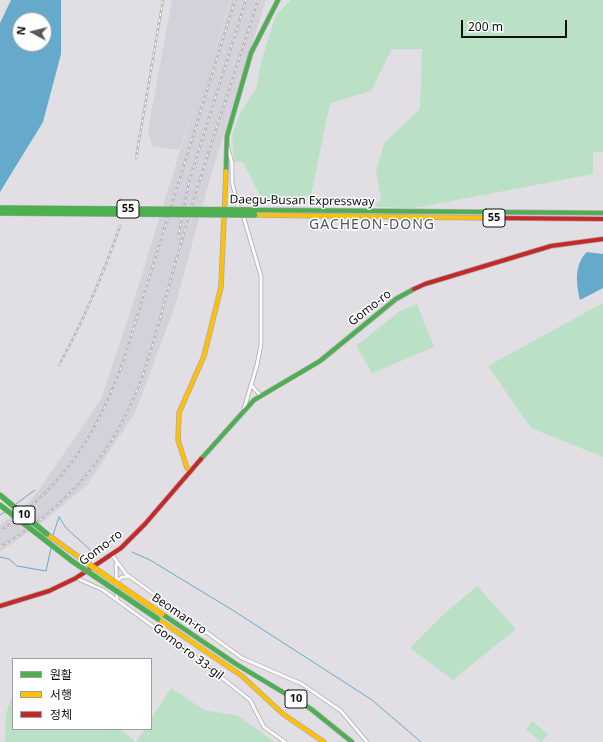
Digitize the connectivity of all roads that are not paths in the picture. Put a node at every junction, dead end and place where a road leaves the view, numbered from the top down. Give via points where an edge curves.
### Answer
1 (278, 0) edge
2 (227, 144) junction
3 (0, 208) edge
4 (0, 213) edge
5 (256, 213) junction
6 (603, 213) edge
7 (384, 214) junction
8 (603, 219) edge
9 (603, 239) edge
10 (251, 385) junction
11 (260, 395) junction
12 (244, 409) junction
13 (191, 471) junction
14 (0, 495) edge
15 (0, 505) edge
16 (112, 555) junction
17 (116, 563) junction
18 (130, 577) junction
19 (76, 578) junction
20 (116, 581) junction
21 (117, 600) junction
22 (0, 606) edge
23 (285, 742) edge
24 (324, 742) edge
25 (352, 742) edge
26 (367, 742) edge

1 - 2 main road via 251,54
2 - 10 street via 230,150 236,203 243,215 261,276 261,344
2 - 13 main road via 221,287 204,356 179,413 178,440 187,468
3 - 5 main road, Daegu-Busan Expressway / 55, bridge
4 - 5 main road, Daegu-Busan Expressway / 55, bridge
5 - 7 main road, Daegu-Busan Expressway / 55
6 - 7 main road, Daegu-Busan Expressway / 55
7 - 8 main road, Daegu-Busan Expressway / 55
9 - 11 main road, Gomo-ro via 551,246 425,284 396,299 320,361
10 - 11 street
10 - 12 street
11 - 12 main road, Gomo-ro
12 - 13 main road, Gomo-ro
13 - 16 main road, Gomo-ro via 145,524
14 - 25 main road, Beoman-ro / 10, bridge via 83,561 235,664 320,714
15 - 24 main road, Beoman-ro / 10, bridge via 72,561 242,676 283,714
16 - 17 street
16 - 19 main road, Gomo-ro
17 - 18 street
17 - 20 street
18 - 20 street via 122,577
18 - 26 street via 242,658 302,684 334,706
19 - 21 street, Gomo-ro 33-gil
19 - 22 main road, Gomo-ro via 49,591
20 - 21 street
21 - 23 street, Gomo-ro 33-gil via 250,700 264,727

